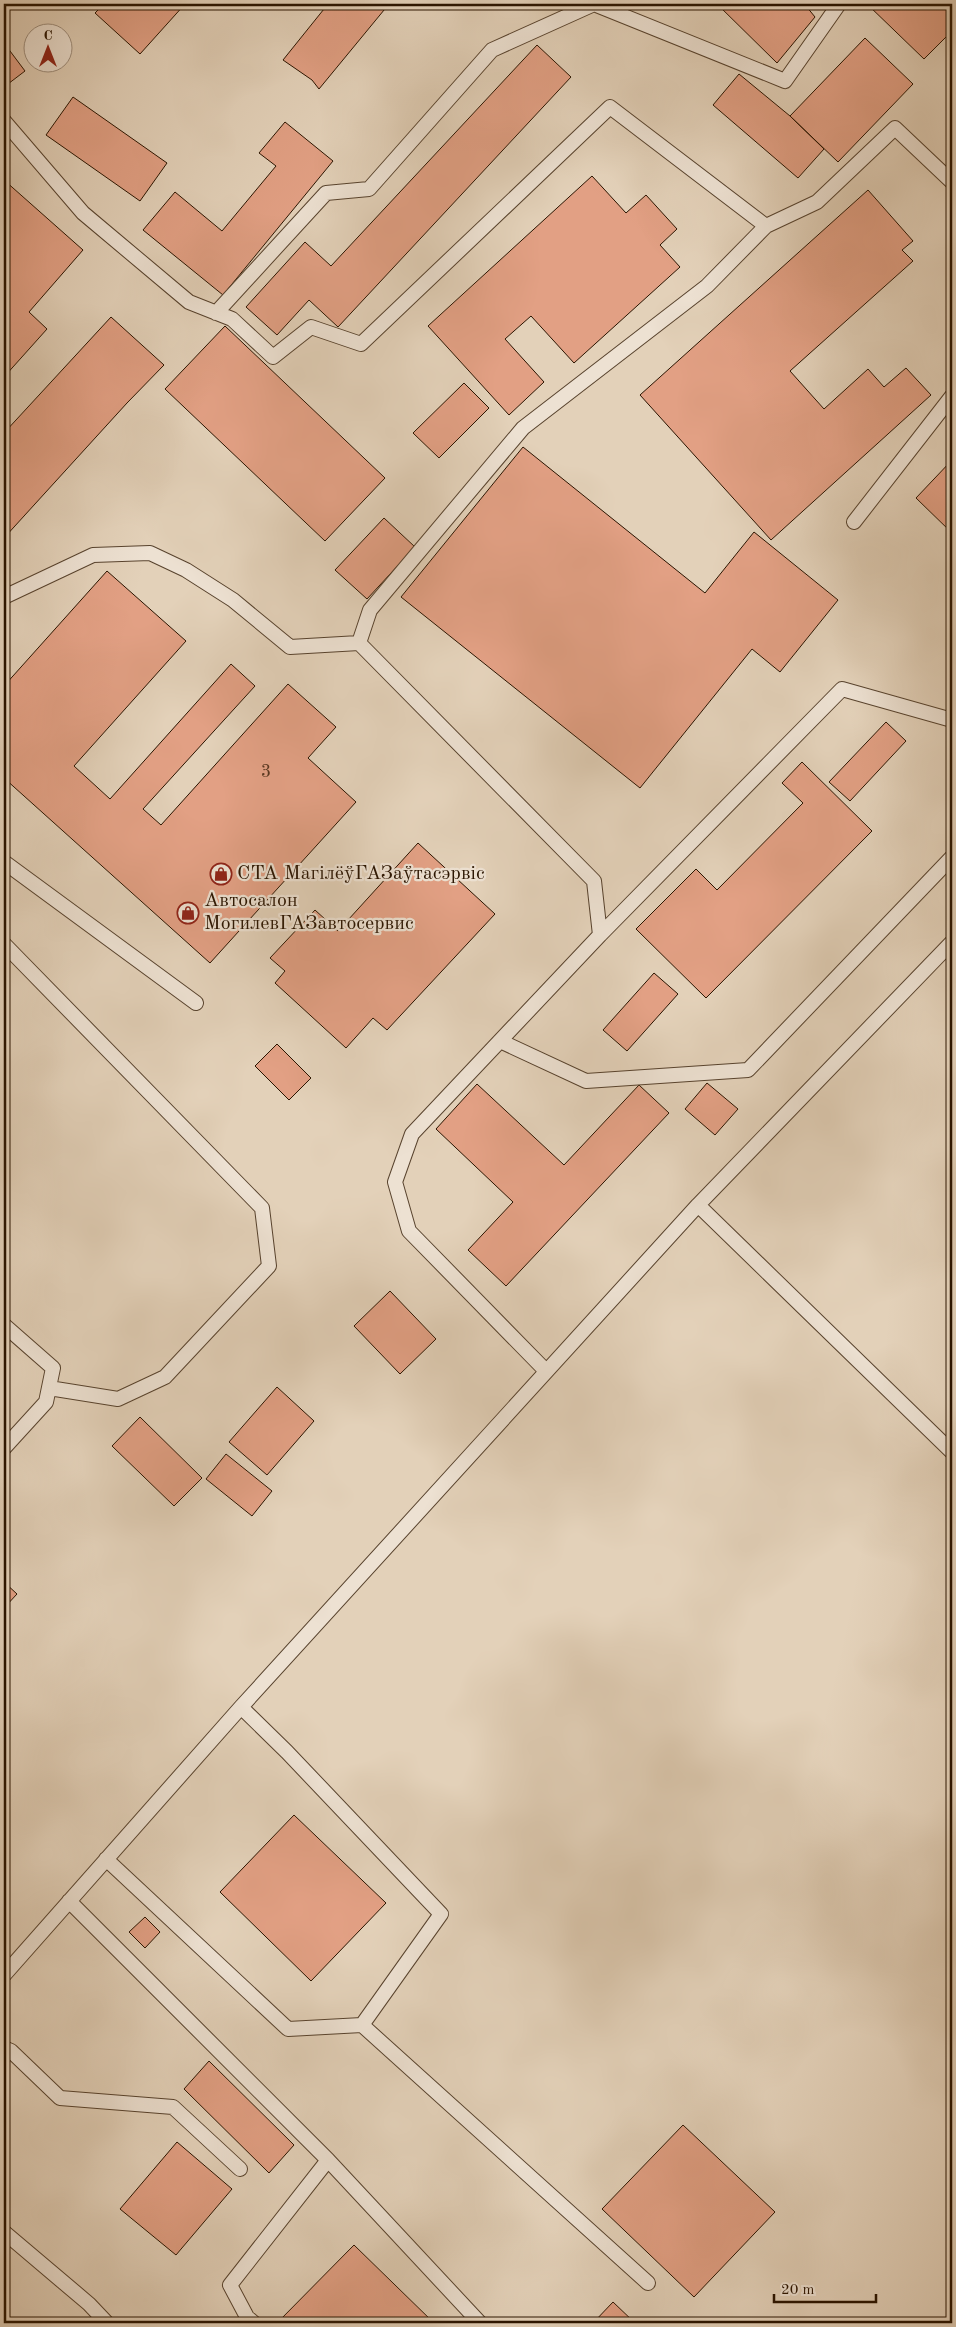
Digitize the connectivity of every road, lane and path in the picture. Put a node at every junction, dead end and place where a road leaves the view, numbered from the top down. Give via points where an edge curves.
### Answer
1 (839, 4) edge
2 (4, 121) edge
3 (952, 182) edge
4 (766, 226) junction
5 (216, 313) junction
6 (952, 396) edge
7 (854, 522) dead end
8 (4, 597) edge
9 (359, 643) junction
10 (952, 720) edge
11 (952, 858) edge
12 (4, 862) edge
13 (600, 935) junction
14 (952, 942) edge
15 (4, 944) edge
16 (196, 1003) dead end
17 (500, 1040) junction
18 (698, 1204) junction
19 (4, 1325) edge
20 (546, 1371) junction
21 (49, 1388) junction
22 (4, 1448) edge
23 (952, 1452) edge
24 (241, 1707) junction
25 (106, 1859) junction
26 (69, 1901) junction
27 (4, 1975) edge
28 (362, 2025) junction
29 (4, 2048) edge
30 (328, 2160) junction
31 (240, 2169) dead end
32 (4, 2232) edge
33 (648, 2283) dead end
34 (107, 2323) edge
35 (254, 2323) edge
36 (480, 2323) edge

1 - 5 lane via 784,80 594,4 492,50 369,189 326,193
2 - 5 lane via 83,212 189,302
3 - 4 lane via 895,128 817,202
4 - 5 lane via 610,107 361,344 311,327 274,357 232,319
4 - 9 lane via 708,286 523,428 370,610
6 - 7 lane
8 - 9 lane via 93,555 150,553 186,570 233,600 290,647
9 - 13 lane via 594,881
10 - 13 lane via 842,688
11 - 17 lane via 748,1070 586,1080
12 - 16 lane
13 - 17 lane
14 - 18 lane
15 - 21 lane via 262,1208 269,1266 165,1377 118,1399
17 - 20 lane via 412,1134 395,1182 409,1231
18 - 20 lane
18 - 23 lane
19 - 21 lane via 53,1368
20 - 24 lane
21 - 22 lane via 46,1402
24 - 25 lane
24 - 28 lane via 441,1914
25 - 26 lane
25 - 28 lane via 288,2029
26 - 27 lane
26 - 30 lane
28 - 33 lane
29 - 31 lane via 60,2098 174,2107
30 - 35 lane via 230,2285
30 - 36 lane
32 - 34 lane

